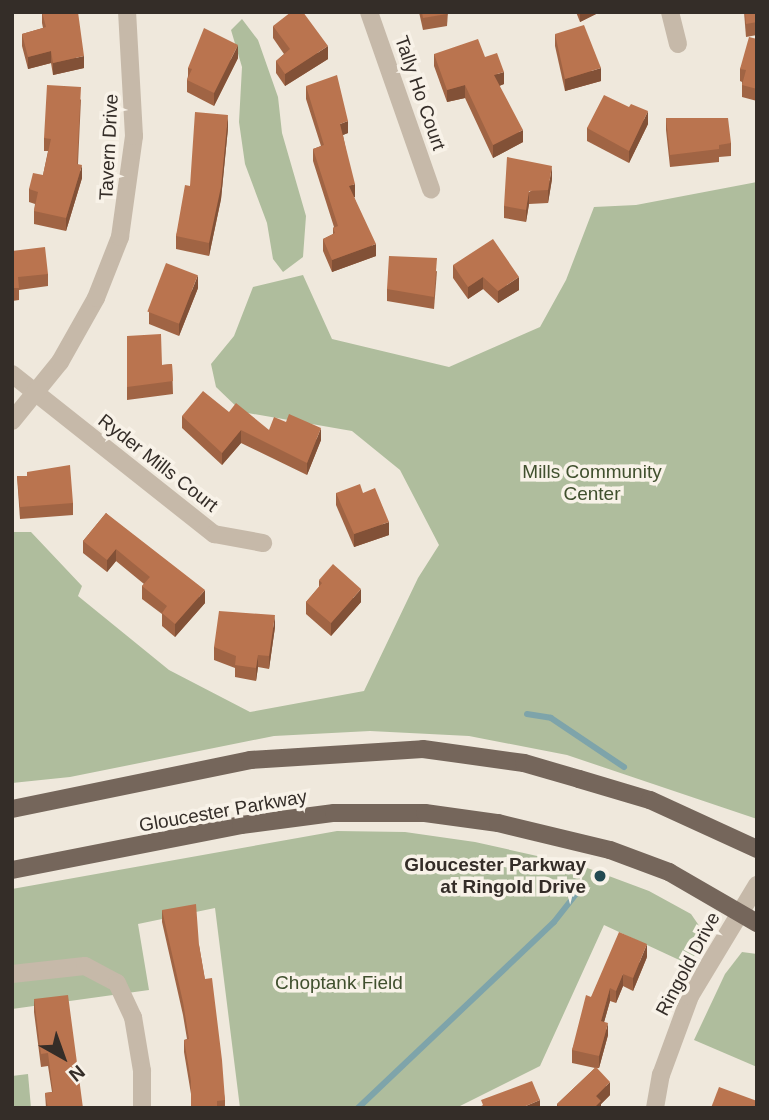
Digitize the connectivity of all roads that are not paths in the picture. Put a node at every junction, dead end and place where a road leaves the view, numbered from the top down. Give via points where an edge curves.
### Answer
1 (127, 12) edge
2 (369, 12) edge
3 (670, 12) edge
4 (678, 44) dead end
5 (431, 189) dead end
6 (12, 374) edge
7 (36, 394) junction
8 (12, 421) edge
9 (263, 543) dead end
10 (12, 808) edge
11 (757, 849) edge
12 (12, 870) edge
13 (757, 886) edge
14 (740, 912) junction
15 (757, 923) edge
16 (12, 974) edge
17 (142, 1108) edge
18 (655, 1108) edge

1 - 7 street, Tavern Drive via 134,136 120,237 96,299
2 - 5 street, Tally Ho Court
3 - 4 street
6 - 7 street, Ryder Mills Court
7 - 8 street, Tavern Drive
7 - 9 street, Ryder Mills Court via 214,534
10 - 11 main road via 250,760 314,752 423,749 524,763 591,782 650,800
12 - 14 main road, Gloucester Parkway via 241,825 334,813 425,813 498,823 604,848 669,872
13 - 14 street, Ringold Drive
14 - 15 main road, Gloucester Parkway
14 - 18 street, Ringold Drive via 678,1023
16 - 17 street via 85,966 117,983 133,1017 142,1071

